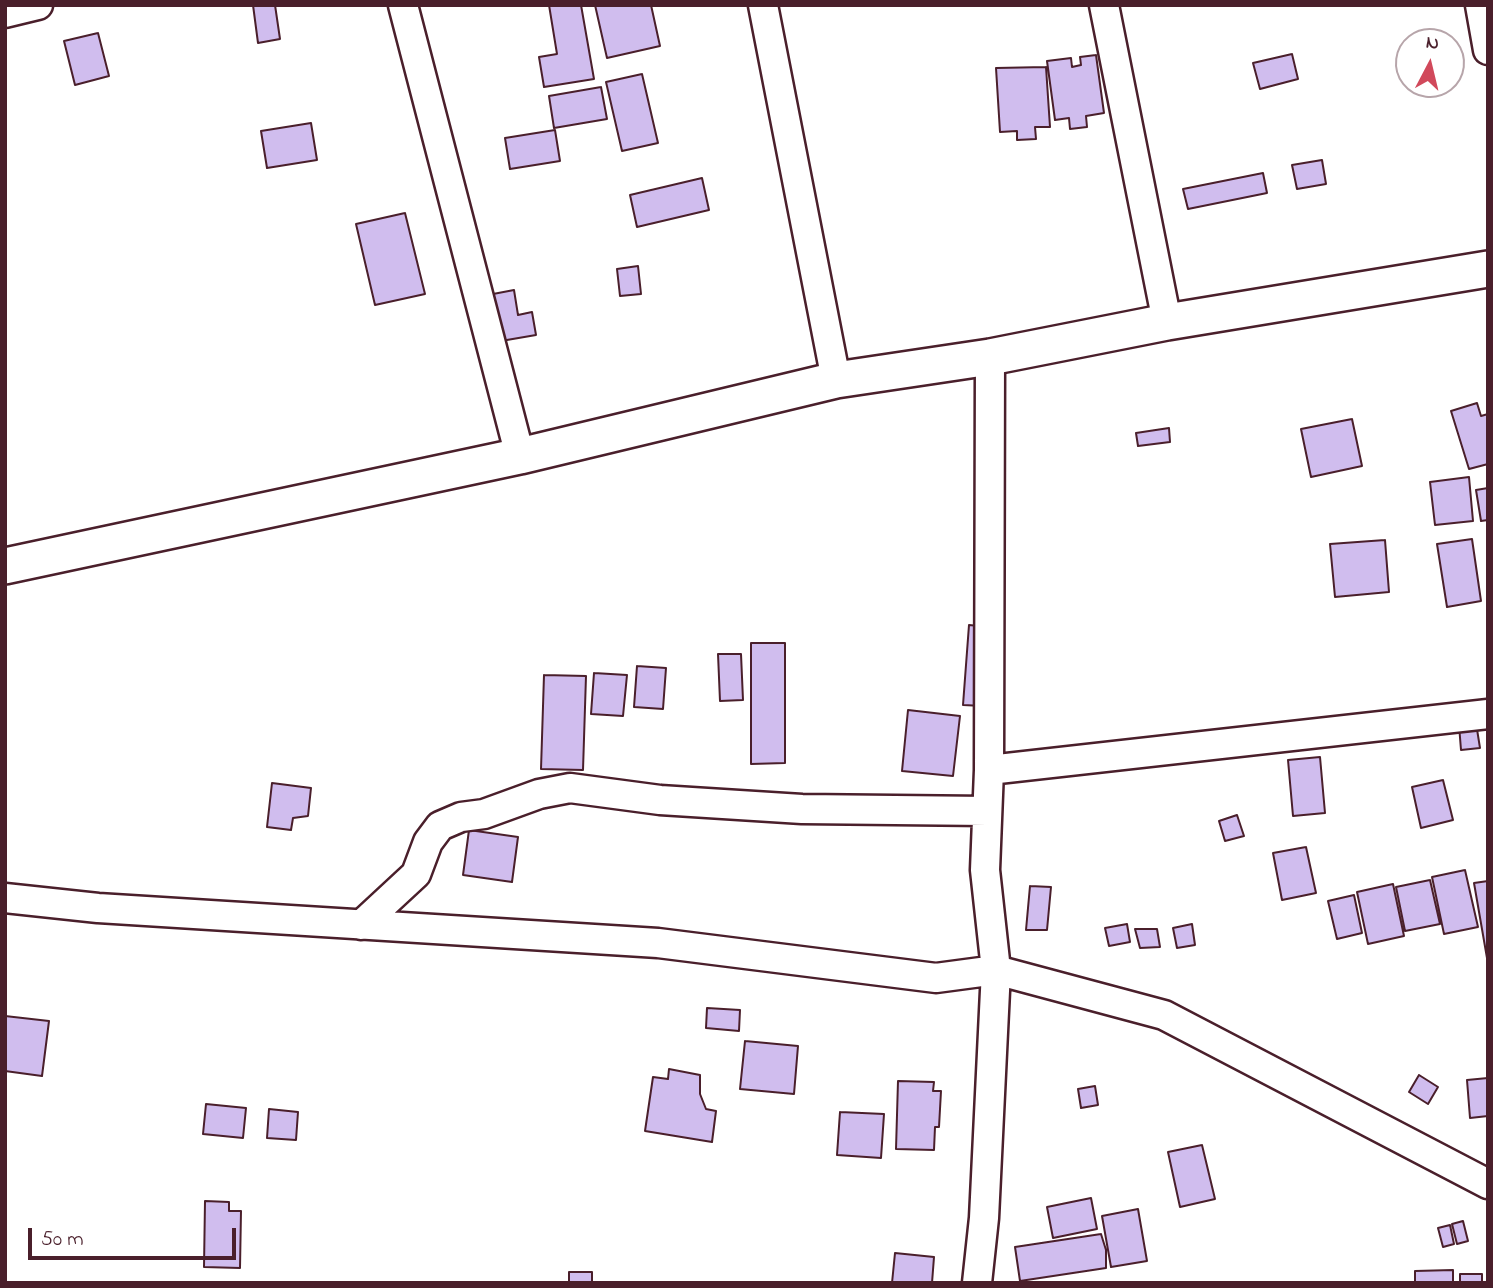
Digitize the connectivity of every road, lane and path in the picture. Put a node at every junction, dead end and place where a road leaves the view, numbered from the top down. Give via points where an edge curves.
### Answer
1 (38, 5) edge
2 (403, 5) edge
3 (763, 5) edge
4 (1104, 5) edge
5 (1480, 5) edge
6 (5, 13) edge
7 (1488, 50) edge
8 (1488, 269) edge
9 (1167, 322) junction
10 (990, 357) junction
11 (836, 380) junction
12 (520, 456) junction
13 (5, 566) edge
14 (1488, 714) edge
15 (989, 770) junction
16 (987, 811) junction
17 (5, 898) edge
18 (361, 925) junction
19 (996, 970) junction
20 (1488, 1184) edge
21 (977, 1283) edge

1 - 6 street
2 - 12 street
3 - 11 street
4 - 9 street
5 - 7 street
8 - 9 street
9 - 10 street
10 - 11 street
10 - 15 street
11 - 12 street
12 - 13 street
14 - 15 street
15 - 16 street
16 - 18 street via 802,809 660,800 570,788 440,826 428,842 416,874
16 - 19 street via 985,870
17 - 18 street
18 - 19 street via 657,943 936,978
19 - 20 street via 1164,1015
19 - 21 street

